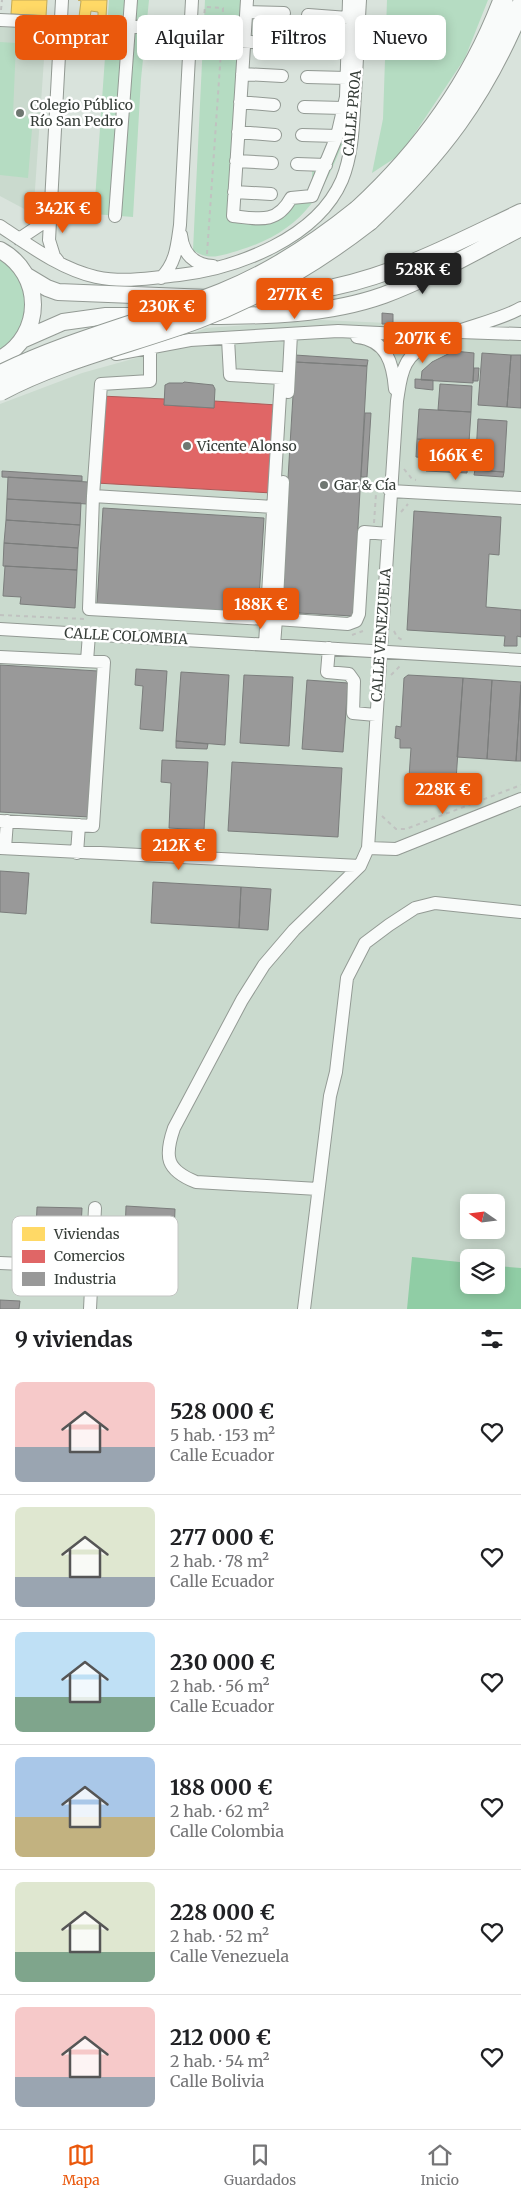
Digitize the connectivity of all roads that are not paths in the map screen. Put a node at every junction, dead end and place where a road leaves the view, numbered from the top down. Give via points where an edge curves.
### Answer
1 (62, 0) edge
2 (131, 0) edge
3 (192, 0) edge
4 (349, 0) edge
5 (360, 0) edge
6 (503, 0) edge
7 (247, 6) edge
8 (521, 6) edge
9 (284, 13) dead end
10 (61, 15) edge
11 (193, 15) edge
12 (345, 18) edge
13 (348, 18) junction
14 (0, 20) edge
15 (15, 20) edge
16 (129, 26) junction
17 (137, 27) edge
18 (244, 42) junction
19 (348, 47) junction
20 (58, 60) edge
21 (193, 60) edge
22 (242, 74) junction
23 (282, 76) dead end
24 (307, 77) dead end
25 (347, 78) junction
26 (240, 102) junction
27 (274, 105) dead end
28 (304, 107) dead end
29 (343, 108) junction
30 (238, 132) junction
31 (275, 135) dead end
32 (302, 135) dead end
33 (337, 136) junction
34 (236, 161) junction
35 (272, 164) dead end
36 (297, 164) dead end
37 (326, 165) junction
38 (234, 192) junction
39 (271, 194) dead end
40 (50, 207) junction
41 (521, 212) edge
42 (116, 216) dead end
43 (363, 216) junction
44 (180, 225) junction
45 (0, 226) edge
46 (521, 228) edge
47 (20, 239) junction
48 (2, 250) edge
49 (175, 258) junction
50 (64, 266) junction
51 (213, 266) junction
52 (184, 275) junction
53 (27, 276) junction
54 (161, 278) junction
55 (521, 308) edge
56 (456, 332) junction
57 (294, 334) junction
58 (521, 334) edge
59 (228, 339) junction
60 (22, 340) junction
61 (150, 347) junction
62 (0, 359) edge
63 (2, 384) edge
64 (396, 401) junction
65 (390, 491) junction
66 (93, 496) junction
67 (521, 498) edge
68 (273, 507) junction
69 (388, 534) junction
70 (271, 619) junction
71 (0, 629) edge
72 (89, 634) junction
73 (270, 645) junction
74 (329, 648) junction
75 (380, 652) junction
76 (0, 657) edge
77 (521, 660) edge
78 (87, 661) junction
79 (376, 715) junction
80 (521, 799) edge
81 (3, 821) edge
82 (79, 826) junction
83 (2, 848) edge
84 (368, 848) junction
85 (77, 853) junction
86 (360, 866) junction
87 (521, 912) edge
88 (318, 1189) junction
89 (95, 1208) dead end
90 (95, 1216) edge
91 (91, 1296) edge
92 (90, 1309) edge
93 (304, 1309) edge

1 - 10 street
2 - 16 street
3 - 11 street
4 - 13 street
5 - 51 street, CALLE PROA via 353,133 348,164 341,182 316,218 298,232 270,249
6 - 43 highway via 482,48 443,114
7 - 9 street
7 - 18 street
8 - 43 highway via 492,70 431,159
12 - 13 street
13 - 19 street
14 - 15 street
16 - 17 street
16 - 42 street
18 - 19 street
18 - 22 street
19 - 25 street
20 - 40 street
21 - 44 street
22 - 23 street
22 - 26 street
24 - 25 street
25 - 29 street
26 - 27 street
26 - 30 street
28 - 29 street
29 - 33 street
30 - 31 street
30 - 34 street
32 - 33 street
33 - 37 street
34 - 35 street
34 - 38 street
36 - 37 street
37 - 38 street via 312,196 291,198 284,211 264,220 233,216
38 - 39 street
40 - 47 street via 40,225
40 - 50 street via 48,240 54,256
41 - 53 main road via 410,263 373,277 317,290 212,298 71,293 47,288
43 - 63 highway, bridge via 246,282 176,310 79,342
44 - 49 street
44 - 51 street via 182,246 188,256 198,263
45 - 47 street, CALLE PROA
46 - 60 main road via 402,288 349,305 267,315 90,317 63,322
47 - 50 street, CALLE PROA
48 - 53 main road via 20,265
49 - 52 street
49 - 54 street
50 - 54 street, CALLE PROA via 98,278
51 - 52 street, CALLE PROA
52 - 54 street, CALLE PROA
53 - 60 main road via 34,309 29,329
55 - 56 street
56 - 57 street via 400,334 338,330
56 - 58 street
56 - 64 street via 419,348 412,355 404,370
57 - 59 street
57 - 64 street via 364,338 378,344 393,366
57 - 70 street
59 - 61 street via 190,340
59 - 68 street via 230,375 281,378
60 - 62 main road
61 - 63 street
61 - 66 street via 150,381 101,384
64 - 65 street, CALLE VENEZUELA
65 - 67 street
65 - 69 street, CALLE VENEZUELA
66 - 68 street
66 - 70 street via 89,609
68 - 70 street
69 - 70 street via 364,532 360,614 356,621 348,624
69 - 75 street, CALLE VENEZUELA
70 - 73 street
71 - 72 street, CALLE COLOMBIA
72 - 73 street, CALLE COLOMBIA
72 - 78 street
73 - 74 street, CALLE COLOMBIA
74 - 75 street, CALLE COLOMBIA
74 - 79 street via 327,672 349,674 354,680 352,713
75 - 77 street, CALLE COLOMBIA
75 - 79 street, CALLE VENEZUELA
76 - 78 street
78 - 82 street via 104,662 93,826
79 - 84 street, CALLE VENEZUELA
80 - 84 street via 396,849
81 - 82 street
81 - 83 street
82 - 85 street
83 - 85 street
84 - 86 street, CALLE VENEZUELA
85 - 86 street
86 - 88 street via 294,930 264,965 242,1000 168,1144 169,1162 181,1176 196,1182
87 - 88 street via 435,903 415,908 365,943 347,978
88 - 93 street
89 - 90 street
91 - 92 street

